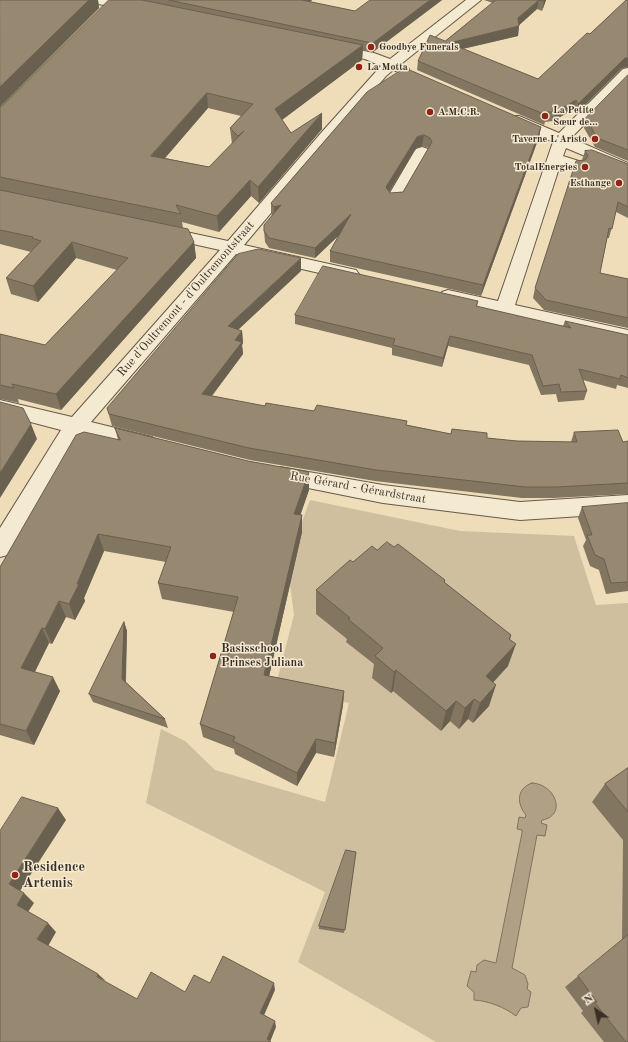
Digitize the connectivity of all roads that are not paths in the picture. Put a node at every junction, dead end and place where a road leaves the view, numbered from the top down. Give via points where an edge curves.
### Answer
1 (98, 0) edge
2 (474, 0) edge
3 (115, 1) edge
4 (149, 10) edge
5 (103, 14) edge
6 (322, 47) edge
7 (391, 65) junction
8 (628, 72) edge
9 (416, 76) edge
10 (498, 112) edge
11 (561, 140) junction
12 (422, 152) dead end
13 (555, 159) junction
14 (576, 165) edge
15 (628, 169) edge
16 (395, 198) edge
17 (148, 229) edge
18 (232, 247) junction
19 (364, 277) edge
20 (433, 293) edge
21 (504, 309) junction
22 (628, 337) edge
23 (0, 407) edge
24 (76, 426) junction
25 (167, 449) edge
26 (258, 470) edge
27 (628, 504) edge
28 (0, 548) edge

1 - 3 street
2 - 7 street, Rue d'Oultremont - d'Oultremontstraat
3 - 4 street
3 - 5 street
6 - 7 street via 369,56
7 - 9 street
7 - 18 street, Rue d'Oultremont - d'Oultremontstraat via 376,79
8 - 11 street
10 - 11 street
11 - 13 street
11 - 15 street via 598,162
12 - 16 street
13 - 14 street
13 - 21 street
17 - 18 street
18 - 19 street
18 - 24 street, Rue d'Oultremont - d'Oultremontstraat
20 - 21 street
21 - 22 street
23 - 24 street
24 - 25 street
24 - 28 street, Rue d'Oultremont - d'Oultremontstraat via 63,441
26 - 27 street, Rue Gérard - Gérardstraat via 383,494 520,510

